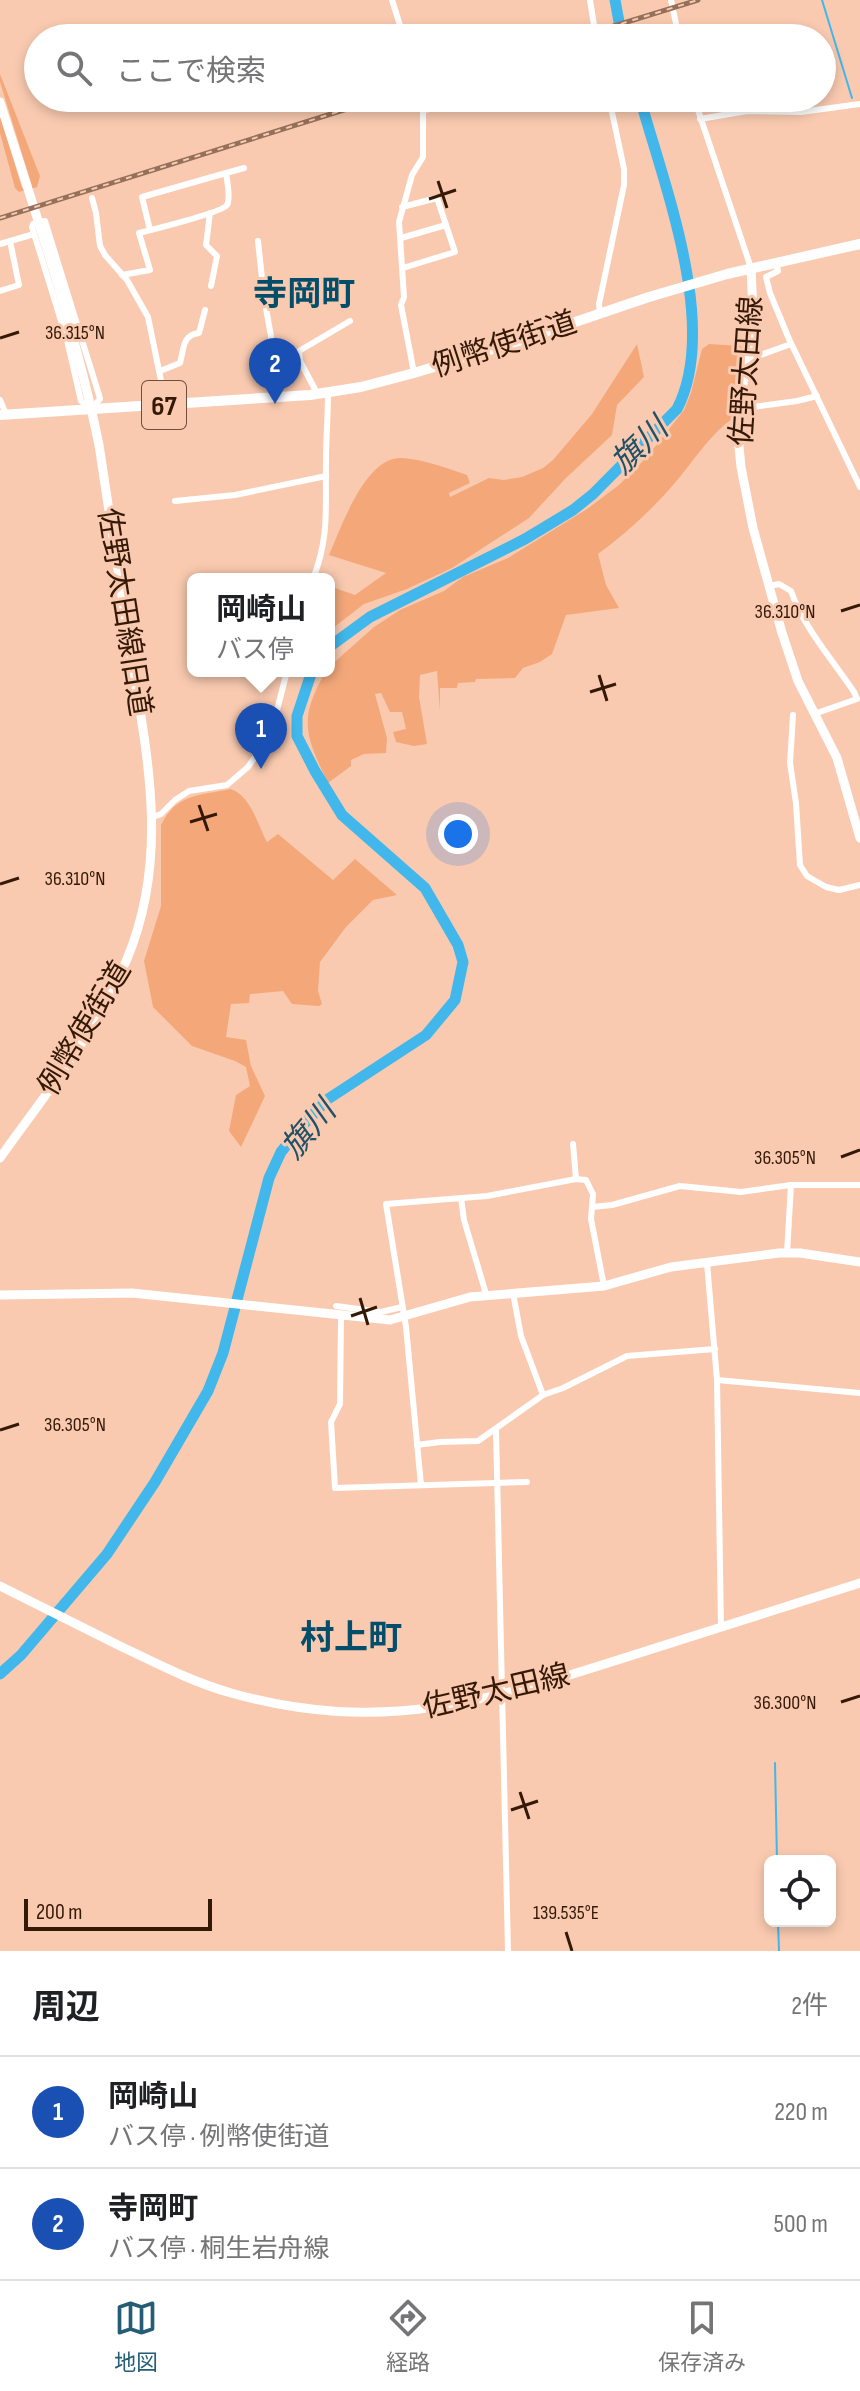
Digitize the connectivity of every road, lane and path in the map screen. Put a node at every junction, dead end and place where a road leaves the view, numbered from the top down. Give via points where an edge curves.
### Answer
1 (392, 0) edge
2 (590, 0) edge
3 (671, 0) edge
4 (400, 24) edge
5 (594, 24) edge
6 (676, 24) edge
7 (0, 102) edge
8 (860, 104) edge
9 (836, 107) edge
10 (424, 112) edge
11 (612, 112) edge
12 (698, 112) edge
13 (741, 112) edge
14 (700, 119) junction
15 (244, 168) dead end
16 (226, 173) junction
17 (92, 198) dead end
18 (402, 207) junction
19 (210, 213) junction
20 (446, 225) junction
21 (150, 230) junction
22 (34, 234) junction
23 (401, 238) junction
24 (10, 241) junction
25 (258, 241) dead end
26 (0, 244) edge
27 (860, 244) edge
28 (776, 262) junction
29 (403, 268) junction
30 (746, 269) junction
31 (122, 275) junction
32 (211, 286) dead end
33 (0, 291) edge
34 (205, 310) dead end
35 (600, 313) junction
36 (350, 321) dead end
37 (791, 344) junction
38 (298, 356) junction
39 (747, 357) junction
40 (160, 371) junction
41 (414, 373) junction
42 (323, 394) junction
43 (817, 396) junction
44 (0, 400) edge
45 (166, 405) junction
46 (91, 409) junction
47 (739, 409) junction
48 (3, 415) edge
49 (326, 476) junction
50 (860, 487) edge
51 (175, 501) dead end
52 (315, 573) edge
53 (769, 586) junction
54 (285, 677) edge
55 (814, 714) junction
56 (793, 715) dead end
57 (153, 817) junction
58 (860, 838) edge
59 (860, 885) edge
60 (573, 1144) dead end
61 (0, 1158) edge
62 (576, 1179) junction
63 (791, 1185) junction
64 (860, 1185) edge
65 (461, 1198) junction
66 (592, 1207) junction
67 (787, 1253) junction
68 (860, 1262) edge
69 (707, 1263) junction
70 (604, 1286) junction
71 (513, 1293) junction
72 (486, 1294) junction
73 (0, 1295) edge
74 (340, 1308) dead end
75 (403, 1312) junction
76 (341, 1319) dead end
77 (715, 1349) junction
78 (717, 1380) junction
79 (860, 1393) edge
80 (543, 1395) junction
81 (496, 1430) junction
82 (417, 1445) junction
83 (527, 1482) dead end
84 (498, 1483) junction
85 (421, 1485) junction
86 (860, 1583) edge
87 (0, 1586) edge
88 (721, 1627) junction
89 (502, 1694) junction
90 (508, 1951) edge

1 - 4 street
2 - 5 street
3 - 6 street
7 - 46 main road, 佐野太田線旧道
8 - 9 street
10 - 18 street via 423,157
11 - 35 street via 624,185
12 - 14 street
13 - 14 street
14 - 30 street
15 - 16 street
16 - 19 street via 228,203
16 - 21 street via 142,197
17 - 31 street via 100,246
18 - 20 street via 437,198
18 - 23 street
19 - 21 street
19 - 32 street via 206,245 217,256
20 - 23 street
20 - 29 street via 455,252
21 - 31 street via 139,233 150,270
22 - 24 street
22 - 46 street via 80,397
22 - 46 street via 33,224 46,222 100,399
23 - 29 street
24 - 26 street
24 - 33 street via 19,285
25 - 38 street via 275,359
27 - 28 main road, 例幣使街道 / 67
28 - 30 main road, 例幣使街道 / 67
28 - 37 street via 778,271 766,279
29 - 41 street via 401,305
30 - 35 main road, 例幣使街道 / 67
30 - 39 main road, 佐野太田線 via 753,312
31 - 40 street via 148,317
34 - 40 street via 199,333 184,341 180,363
35 - 41 main road, 例幣使街道 / 67
36 - 38 street via 301,349
37 - 39 street
37 - 43 street
38 - 42 street
39 - 47 main road, 佐野太田線
40 - 45 street
41 - 42 main road, 例幣使街道 / 67
42 - 45 main road, 67
42 - 49 street
43 - 47 street
43 - 50 street
44 - 48 street
45 - 46 main road, 67
46 - 48 main road, 67
46 - 57 main road, 佐野太田線旧道
47 - 53 main road, 佐野太田線 via 738,452
49 - 51 street
49 - 52 street via 327,529
53 - 55 main road, 佐野太田線 via 798,681
53 - 55 street via 791,591 857,699
54 - 57 street via 271,734 248,767 227,785 189,791
55 - 58 main road, 佐野太田線 via 837,758
56 - 59 street via 790,763 800,865 826,887
57 - 61 main road, 例幣使街道 via 148,882 127,960 105,1004
60 - 62 street
62 - 65 street
62 - 66 street via 589,1183
63 - 64 street
63 - 66 street via 741,1192 680,1186
63 - 67 street
65 - 72 street
65 - 75 street via 386,1204
66 - 70 street
67 - 68 main road
67 - 69 main road
69 - 70 main road
69 - 77 street
70 - 71 main road
71 - 72 main road
71 - 80 street via 521,1336
72 - 75 main road
73 - 75 main road via 102,1292 390,1320
74 - 75 street
75 - 82 street
76 - 85 street via 340,1404 331,1422 335,1488
77 - 78 street
77 - 80 street via 627,1356
78 - 79 street
78 - 88 street
80 - 81 street
81 - 82 street via 478,1441
81 - 84 street
82 - 85 street
83 - 84 street
84 - 85 street
84 - 89 street
86 - 88 main road, 佐野太田線
87 - 89 main road, 佐野太田線 via 204,1684 253,1699 360,1713 403,1712
88 - 89 main road, 佐野太田線
89 - 90 street

